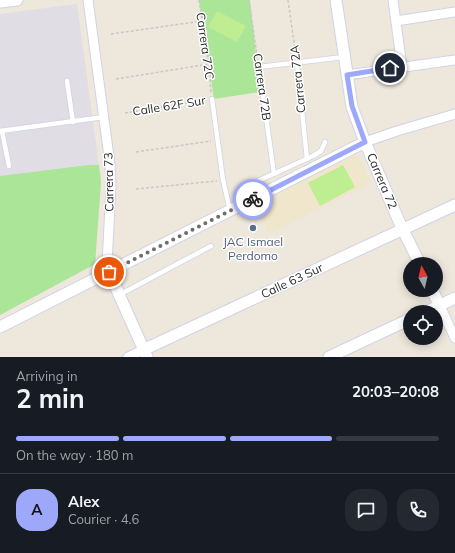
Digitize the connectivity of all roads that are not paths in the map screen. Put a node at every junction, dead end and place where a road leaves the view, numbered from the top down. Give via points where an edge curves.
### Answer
1 (17, 0) edge
2 (88, 0) edge
3 (336, 0) edge
4 (393, 0) edge
5 (0, 2) edge
6 (455, 12) edge
7 (396, 21) junction
8 (344, 57) junction
9 (455, 60) edge
10 (297, 63) junction
11 (402, 67) junction
12 (347, 75) junction
13 (67, 81) dead end
14 (212, 99) road end
15 (455, 114) edge
16 (104, 117) junction
17 (73, 122) junction
18 (1, 131) edge
19 (325, 142) dead end
20 (365, 142) junction
21 (307, 159) junction
22 (9, 166) dead end
23 (274, 174) junction
24 (240, 189) dead end
25 (455, 205) edge
26 (230, 211) junction
27 (403, 229) junction
28 (211, 246) dead end
29 (417, 257) edge
30 (109, 272) junction
31 (119, 295) junction
32 (455, 298) edge
33 (442, 305) edge
34 (443, 312) edge
35 (403, 322) edge
36 (0, 327) edge
37 (455, 338) edge
38 (145, 353) edge
39 (128, 357) edge
40 (329, 357) edge

1 - 5 street
2 - 16 street, Carrera 73
3 - 8 street, Carrera 72
4 - 7 street
6 - 7 street
7 - 11 street
8 - 10 lane
8 - 12 street, Carrera 72
9 - 11 street
10 - 21 lane, Carrera 72A
10 - 23 lane, Carrera 72B via 259,67
11 - 12 street
12 - 20 street, Carrera 72 via 352,106
13 - 17 lane
14 - 26 lane
15 - 20 street
16 - 17 lane
16 - 30 street, Carrera 73 via 111,175 107,264
17 - 18 lane
18 - 22 lane
19 - 21 lane via 321,152
20 - 26 street
20 - 27 street, Carrera 72
21 - 23 lane
23 - 24 lane
25 - 27 street, Calle 63 Sur
26 - 30 street
27 - 29 street, Carrera 72
27 - 38 street, Calle 63 Sur
28 - 31 lane
30 - 31 street, Carrera 73
30 - 36 street
31 - 38 street, Carrera 73
32 - 33 street
34 - 37 street
35 - 40 street
38 - 39 street, Calle 63 Sur

